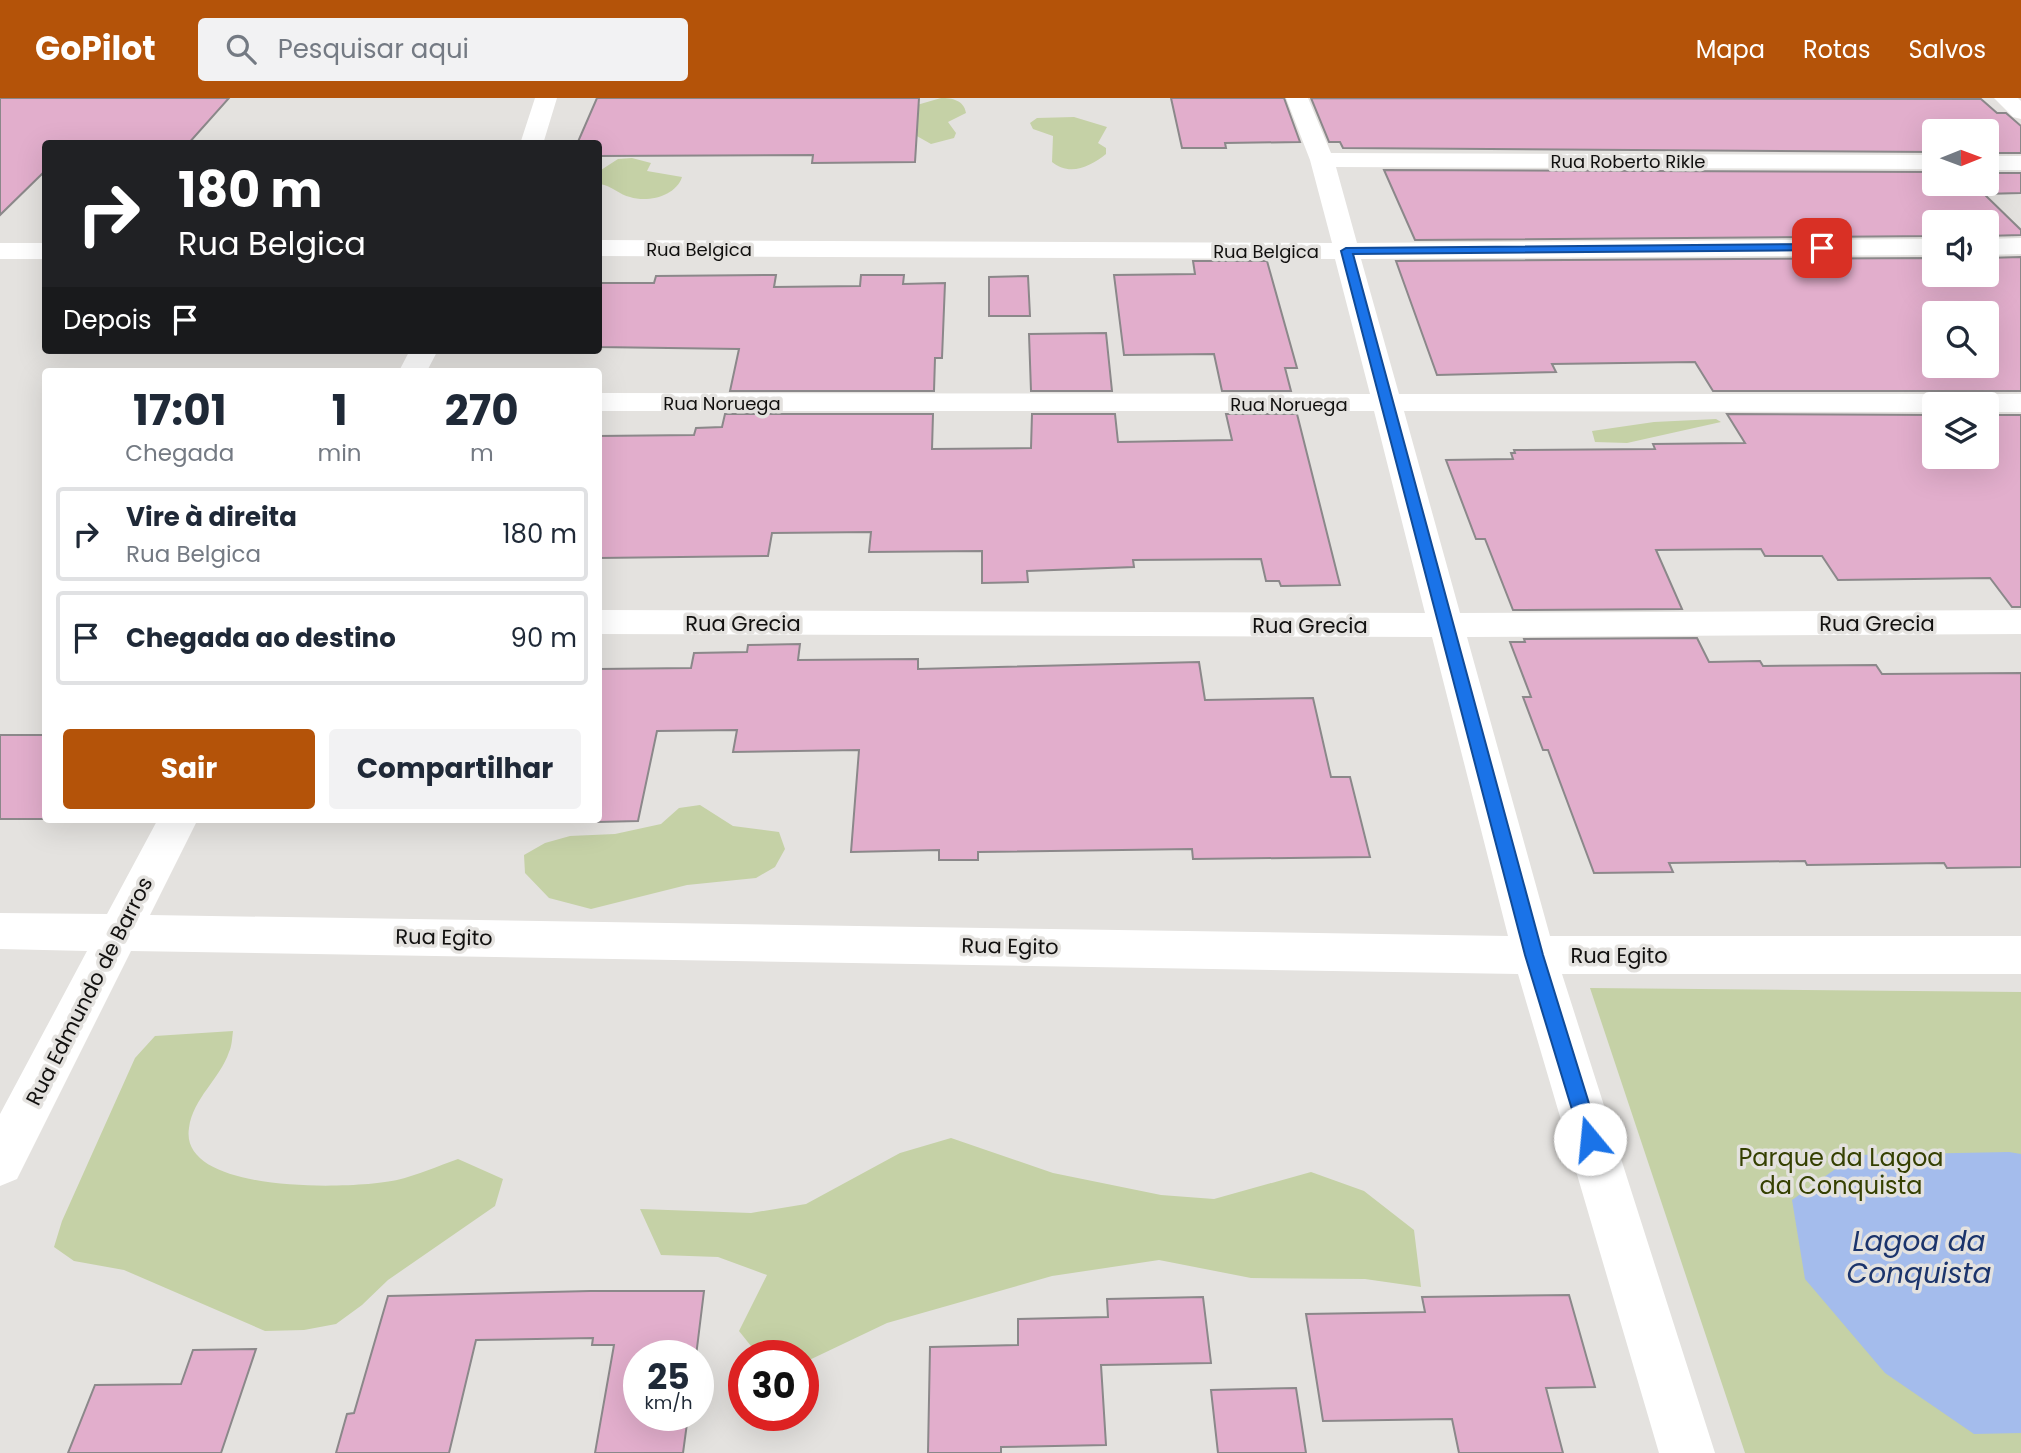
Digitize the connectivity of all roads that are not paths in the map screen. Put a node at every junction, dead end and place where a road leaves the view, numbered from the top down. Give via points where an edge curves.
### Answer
1 (546, 98) edge
2 (1297, 98) edge
3 (2005, 98) edge
4 (2021, 112) edge
5 (532, 140) edge
6 (1322, 160) junction
7 (1922, 162) edge
8 (1999, 163) edge
9 (2021, 163) edge
10 (2021, 246) edge
11 (1922, 247) edge
12 (1999, 247) edge
13 (602, 248) edge
14 (0, 251) edge
15 (42, 251) edge
16 (1346, 251) junction
17 (602, 402) edge
18 (2021, 403) edge
19 (1386, 405) junction
20 (602, 622) edge
21 (2021, 622) edge
22 (1446, 625) junction
23 (176, 823) edge
24 (0, 931) edge
25 (120, 931) junction
26 (1534, 955) junction
27 (2021, 955) edge
28 (0, 1163) edge
29 (1686, 1453) edge

1 - 5 street
2 - 6 street
3 - 4 street
6 - 7 street, Rua Roberto Rikle
6 - 16 street
8 - 9 street
10 - 12 street
11 - 16 street, Rua Belgica
13 - 16 street, Rua Belgica
14 - 15 street
16 - 19 street
17 - 19 street, Rua Noruega
18 - 19 street, Rua Noruega
19 - 22 street
20 - 22 street, Rua Grecia
21 - 22 street, Rua Grecia
22 - 26 street
23 - 25 street, Rua Edmundo de Barros
24 - 25 street, Rua Egito
25 - 26 street, Rua Egito
25 - 28 street, Rua Edmundo de Barros
26 - 27 street, Rua Egito
26 - 29 street

